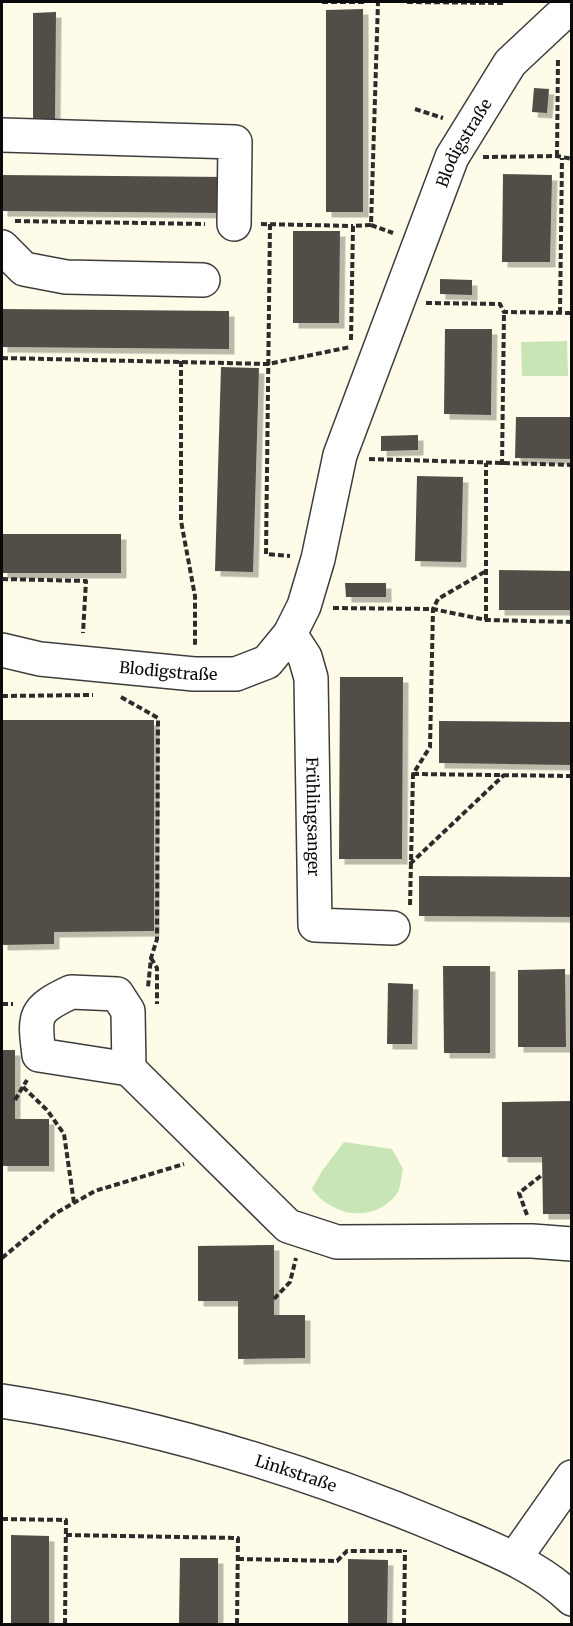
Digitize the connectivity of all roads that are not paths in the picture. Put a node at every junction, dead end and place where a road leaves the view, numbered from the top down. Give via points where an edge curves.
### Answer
1 (559, 9) edge
2 (2, 135) edge
3 (234, 224) road end
4 (7, 234) edge
5 (203, 280) dead end
6 (297, 620) junction
7 (2, 650) edge
8 (401, 921) road end
9 (129, 1069) dead end
10 (572, 1244) edge
11 (2, 1401) edge
12 (572, 1477) edge
13 (514, 1558) junction
14 (572, 1599) edge

1 - 6 street, Blodigstraße via 510,63 452,157 340,455 318,559
2 - 3 street via 236,142
4 - 5 street via 24,269 66,277
6 - 7 street, Blodigstraße via 267,662 236,674 194,674 40,659
6 - 8 street, Frühlingsanger via 311,678 315,925
9 - 10 street via 288,1226 337,1242
11 - 13 street, Linkstraße via 67,1411 276,1465 390,1505
12 - 13 street
13 - 14 street, Linkstraße

